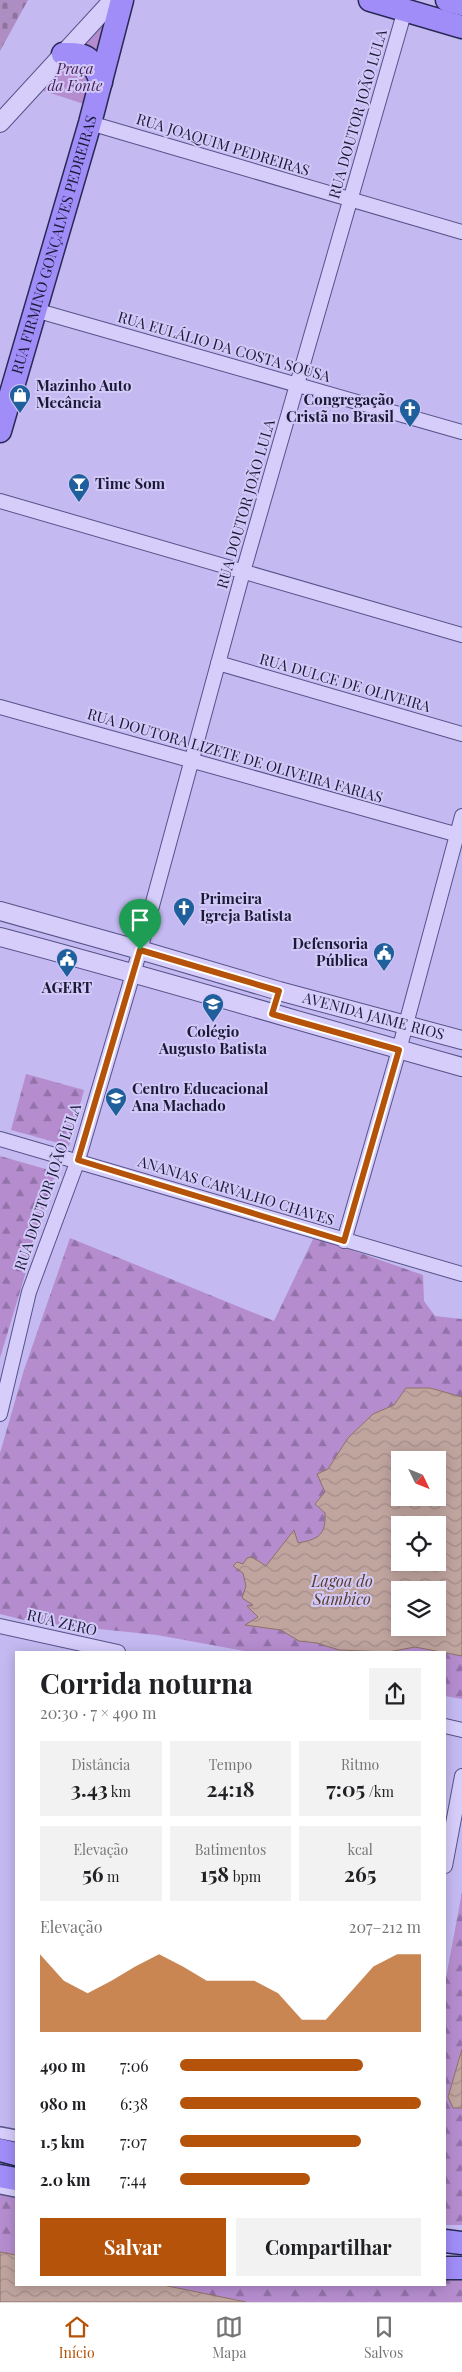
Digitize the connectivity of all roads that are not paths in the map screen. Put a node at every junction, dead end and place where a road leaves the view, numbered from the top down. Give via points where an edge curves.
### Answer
1 (112, 0) edge
2 (122, 0) edge
3 (370, 0) edge
4 (447, 0) edge
5 (462, 4) edge
6 (405, 10) junction
7 (462, 27) edge
8 (63, 54) junction
9 (101, 82) junction
10 (90, 122) junction
11 (0, 123) edge
12 (350, 200) junction
13 (462, 232) edge
14 (35, 310) junction
15 (297, 384) junction
16 (0, 430) edge
17 (462, 432) edge
18 (0, 501) edge
19 (243, 572) junction
20 (462, 635) edge
21 (218, 663) junction
22 (0, 707) edge
23 (462, 734) edge
24 (192, 761) junction
25 (462, 816) edge
26 (459, 836) edge
27 (4, 913) edge
28 (0, 937) edge
29 (140, 950) junction
30 (133, 972) junction
31 (279, 991) junction
32 (272, 1014) junction
33 (405, 1024) junction
34 (462, 1040) edge
35 (399, 1050) junction
36 (462, 1067) edge
37 (0, 1139) edge
38 (78, 1160) junction
39 (344, 1241) junction
40 (462, 1274) edge
41 (0, 1414) edge
42 (0, 1626) edge
43 (113, 1651) edge
44 (446, 1726) edge
45 (462, 1730) edge
46 (462, 1776) edge
47 (446, 1861) edge
48 (0, 2133) edge
49 (15, 2136) edge
50 (0, 2150) edge
51 (15, 2154) edge
52 (0, 2176) edge
53 (15, 2179) edge
54 (0, 2188) edge
55 (15, 2191) edge
56 (446, 2241) edge
57 (462, 2243) edge
58 (446, 2268) edge
59 (462, 2268) edge
60 (446, 2278) edge
61 (462, 2279) edge

1 - 8 street
2 - 9 main road, RUA FIRMINO GONÇALVES PEDREIRAS
3 - 6 main road
4 - 5 main road
6 - 7 main road
6 - 12 street, RUA DOUTOR JOÃO LULA
8 - 9 main road via 82,54 89,59
8 - 11 street
9 - 10 main road, RUA FIRMINO GONÇALVES PEDREIRAS
10 - 12 street, RUA JOAQUIM PEDREIRAS
10 - 14 main road, RUA FIRMINO GONÇALVES PEDREIRAS
12 - 13 street, RUA JOAQUIM PEDREIRAS
12 - 15 street, RUA DOUTOR JOÃO LULA
14 - 15 street, RUA EULÁLIO DA COSTA SOUSA
14 - 16 main road, RUA FIRMINO GONÇALVES PEDREIRAS
15 - 17 street, RUA EULÁLIO DA COSTA SOUSA
15 - 19 street, RUA DOUTOR JOÃO LULA
18 - 19 street
19 - 20 street
19 - 21 street, RUA DOUTOR JOÃO LULA
21 - 23 street, RUA DULCE DE OLIVEIRA
21 - 24 street, RUA DOUTOR JOÃO LULA
22 - 24 street, RUA DOUTORA LIZETE DE OLIVEIRA FARIAS
24 - 26 street, RUA DOUTORA LIZETE DE OLIVEIRA FARIAS
24 - 29 street, RUA DOUTOR JOÃO LULA
25 - 26 street
26 - 33 street
27 - 28 street
27 - 29 street, AVENIDA JAIME RIOS
28 - 30 street, AVENIDA JAIME RIOS
29 - 30 street
29 - 31 street, AVENIDA JAIME RIOS
30 - 32 street, AVENIDA JAIME RIOS
30 - 38 street, RUA DOUTOR JOÃO LULA
31 - 32 street
31 - 33 street, AVENIDA JAIME RIOS
32 - 35 street, AVENIDA JAIME RIOS
33 - 34 street, AVENIDA JAIME RIOS
33 - 35 street
35 - 36 street, AVENIDA JAIME RIOS
35 - 39 street
37 - 38 street, ANANIAS CARVALHO CHAVES
38 - 39 street, ANANIAS CARVALHO CHAVES
38 - 41 street, RUA DOUTOR JOÃO LULA via 28,1292
39 - 40 street, ANANIAS CARVALHO CHAVES
42 - 43 street, RUA ZERO
44 - 45 street
46 - 47 street
48 - 49 street
50 - 51 main road
52 - 53 main road
54 - 55 street
56 - 57 main road
58 - 59 main road
60 - 61 street

